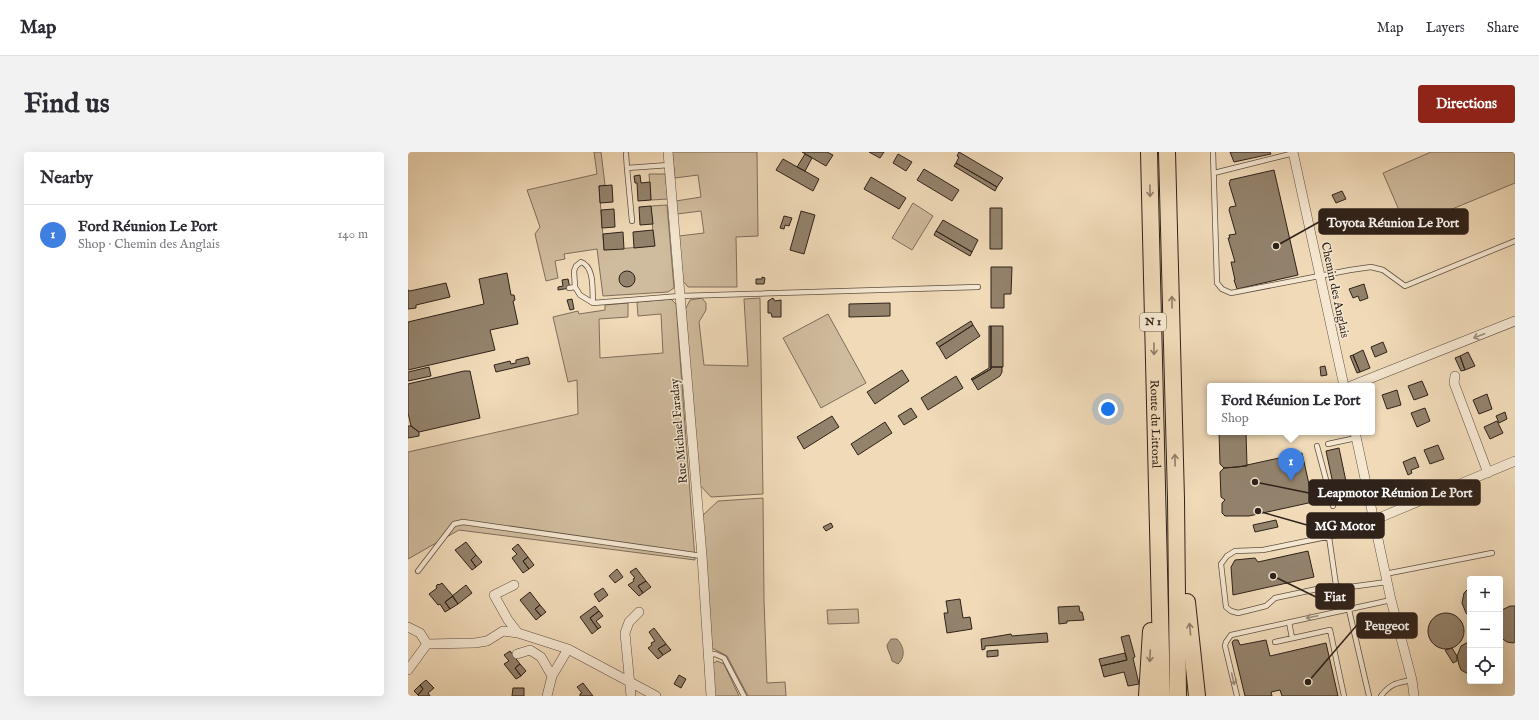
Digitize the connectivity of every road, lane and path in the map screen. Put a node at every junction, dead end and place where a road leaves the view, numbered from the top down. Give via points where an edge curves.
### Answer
1 (668, 152) edge
2 (1149, 152) edge
3 (1167, 152) edge
4 (1213, 152) edge
5 (1294, 152) edge
6 (626, 154) dead end
7 (669, 165) junction
8 (627, 168) junction
9 (1214, 173) junction
10 (632, 221) dead end
11 (1515, 241) edge
12 (1320, 276) junction
13 (576, 287) junction
14 (978, 287) dead end
15 (569, 288) dead end
16 (680, 296) junction
17 (593, 302) junction
18 (1515, 322) edge
19 (1455, 376) dead end
20 (1343, 383) edge
21 (1359, 383) edge
22 (1356, 435) edge
23 (1328, 444) dead end
24 (1317, 446) dead end
25 (1515, 461) edge
26 (1488, 472) junction
27 (1157, 492) junction
28 (1176, 499) junction
29 (1333, 506) dead end
30 (1375, 523) junction
31 (1329, 537) junction
32 (1492, 553) dead end
33 (702, 556) junction
34 (418, 571) dead end
35 (1386, 578) junction
36 (514, 585) dead end
37 (1336, 585) junction
38 (1391, 600) junction
39 (1348, 610) junction
40 (639, 612) dead end
41 (1289, 622) junction
42 (408, 627) edge
43 (518, 632) junction
44 (1292, 638) junction
45 (1275, 642) dead end
46 (427, 644) junction
47 (568, 649) junction
48 (517, 654) dead end
49 (709, 654) junction
50 (408, 670) edge
51 (552, 676) junction
52 (1412, 680) junction
53 (630, 683) junction
54 (547, 696) edge
55 (631, 696) edge
56 (656, 696) edge
57 (711, 696) edge
58 (744, 696) edge
59 (1147, 696) edge
60 (1162, 696) edge
61 (1178, 696) edge
62 (1197, 696) edge
63 (1237, 696) edge
64 (1344, 696) edge
65 (1368, 696) edge
66 (1381, 696) edge
67 (1414, 696) edge

1 - 7 street, Rue Michael Faraday
2 -> 27 highway, Route du Littoral / N 1
28 -> 3 highway, Route du Littoral / N 1
4 - 9 lane
5 - 9 lane
5 - 12 street, Chemin des Anglais
6 - 8 lane
7 - 8 lane
7 - 16 street, Rue Michael Faraday
8 - 10 lane
9 - 12 lane via 1217,283 1222,289 1231,293
11 - 12 lane via 1405,286 1383,270 1372,267
12 - 20 street, Chemin des Anglais
13 - 15 lane
13 - 17 lane via 580,295
13 - 17 lane via 574,271 578,263 584,263 590,269
14 - 16 lane
16 - 17 lane
16 - 33 street, Rue Michael Faraday
18 -> 21 street
19 - 26 street via 1454,383
22 - 23 lane
22 - 30 street
24 - 29 lane
25 - 26 street
26 - 30 street
27 -> 59 highway
27 - 60 highway, Route du Littoral / N 1
28 - 61 highway, Route du Littoral / N 1
62 -> 28 highway
30 - 31 lane
30 - 35 street
31 - 37 lane
31 - 37 lane via 1263,550 1234,551 1221,564 1226,606 1238,613 1266,606 1275,598
32 - 35 lane
33 - 34 lane via 463,522 454,524
33 - 49 street, Rue Michael Faraday
35 - 37 lane via 1342,588
35 - 38 street
36 - 43 street via 494,595
38 - 39 lane
38 - 52 street
39 -> 41 lane
39 - 65 lane
40 - 53 street via 629,622 625,633
41 - 44 lane
41 -> 63 lane via 1231,635 1228,638 1225,646
42 - 46 street via 420,633
43 - 46 street via 503,631 487,641 475,643
43 - 47 street
44 - 45 lane
44 - 64 lane via 1330,630
46 - 50 street
47 - 51 street
47 - 53 street
48 - 51 street via 530,650 541,657
49 - 57 street, Rue Michael Faraday
49 - 58 lane via 724,658
51 - 54 street
52 - 66 lane via 1395,683
52 - 67 street
53 - 55 street
53 - 56 street

